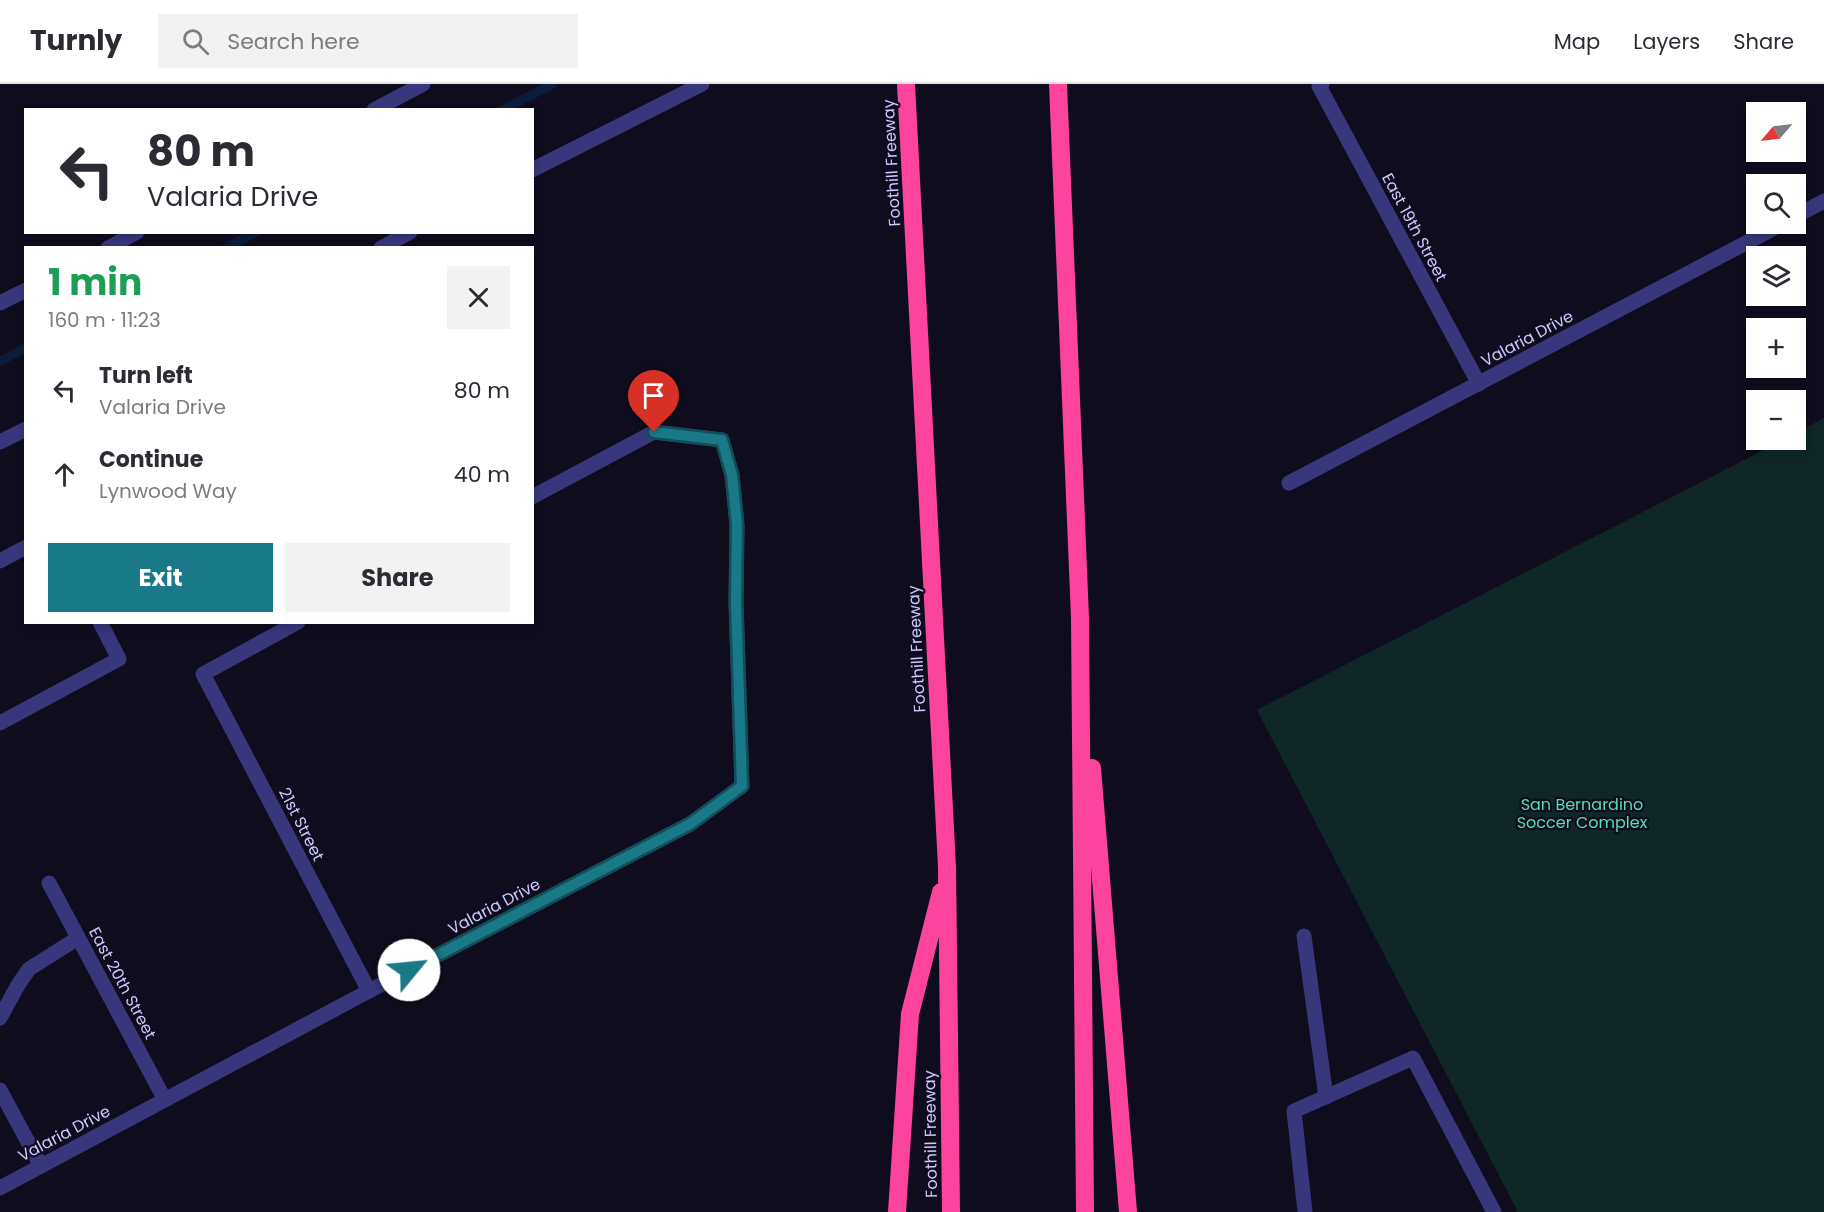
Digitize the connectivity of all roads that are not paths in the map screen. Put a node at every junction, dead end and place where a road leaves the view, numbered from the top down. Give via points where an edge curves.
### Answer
1 (423, 84) edge
2 (702, 84) edge
3 (906, 84) edge
4 (1058, 84) edge
5 (1320, 85) edge
6 (378, 108) edge
7 (534, 169) edge
8 (1824, 201) edge
9 (1806, 211) edge
10 (133, 234) edge
11 (407, 234) edge
12 (1763, 234) edge
13 (112, 246) edge
14 (385, 246) edge
15 (24, 291) edge
16 (0, 303) edge
17 (1479, 384) junction
18 (24, 430) edge
19 (0, 441) edge
20 (1289, 483) dead end
21 (534, 496) edge
22 (24, 548) edge
23 (0, 561) edge
24 (1080, 618) junction
25 (101, 624) edge
26 (294, 624) edge
27 (0, 723) edge
28 (947, 867) junction
29 (49, 884) dead end
30 (1304, 936) dead end
31 (78, 938) junction
32 (369, 992) junction
33 (0, 1018) edge
34 (0, 1090) edge
35 (1326, 1096) junction
36 (165, 1100) junction
37 (41, 1166) junction
38 (0, 1188) edge
39 (897, 1212) edge
40 (951, 1212) edge
41 (1085, 1212) edge
42 (1128, 1212) edge
43 (1305, 1212) edge
44 (1494, 1212) edge

1 - 6 street
2 - 7 street
3 - 28 highway, Foothill Freeway
4 - 24 highway
5 - 17 street, East 19th Street
8 - 9 street
10 - 13 street
11 - 14 street
12 - 17 street, Valaria Drive
15 - 16 street
17 - 20 street, Valaria Drive
18 - 19 street
21 - 32 street, Valaria Drive via 654,432 722,440 732,475 736,515 742,786 690,824
22 - 23 street
24 - 41 highway
24 - 42 highway
25 - 27 street via 119,659
26 - 32 street, 21st Street via 203,674
28 - 39 highway via 910,1014
28 - 40 highway, Foothill Freeway
29 - 31 street, East 20th Street
30 - 35 street
31 - 33 street via 29,969
31 - 36 street, East 20th Street
32 - 36 street, Valaria Drive
34 - 37 street
35 - 43 street via 1294,1111
35 - 44 street via 1413,1058
36 - 37 street, Valaria Drive
37 - 38 street, Valaria Drive

